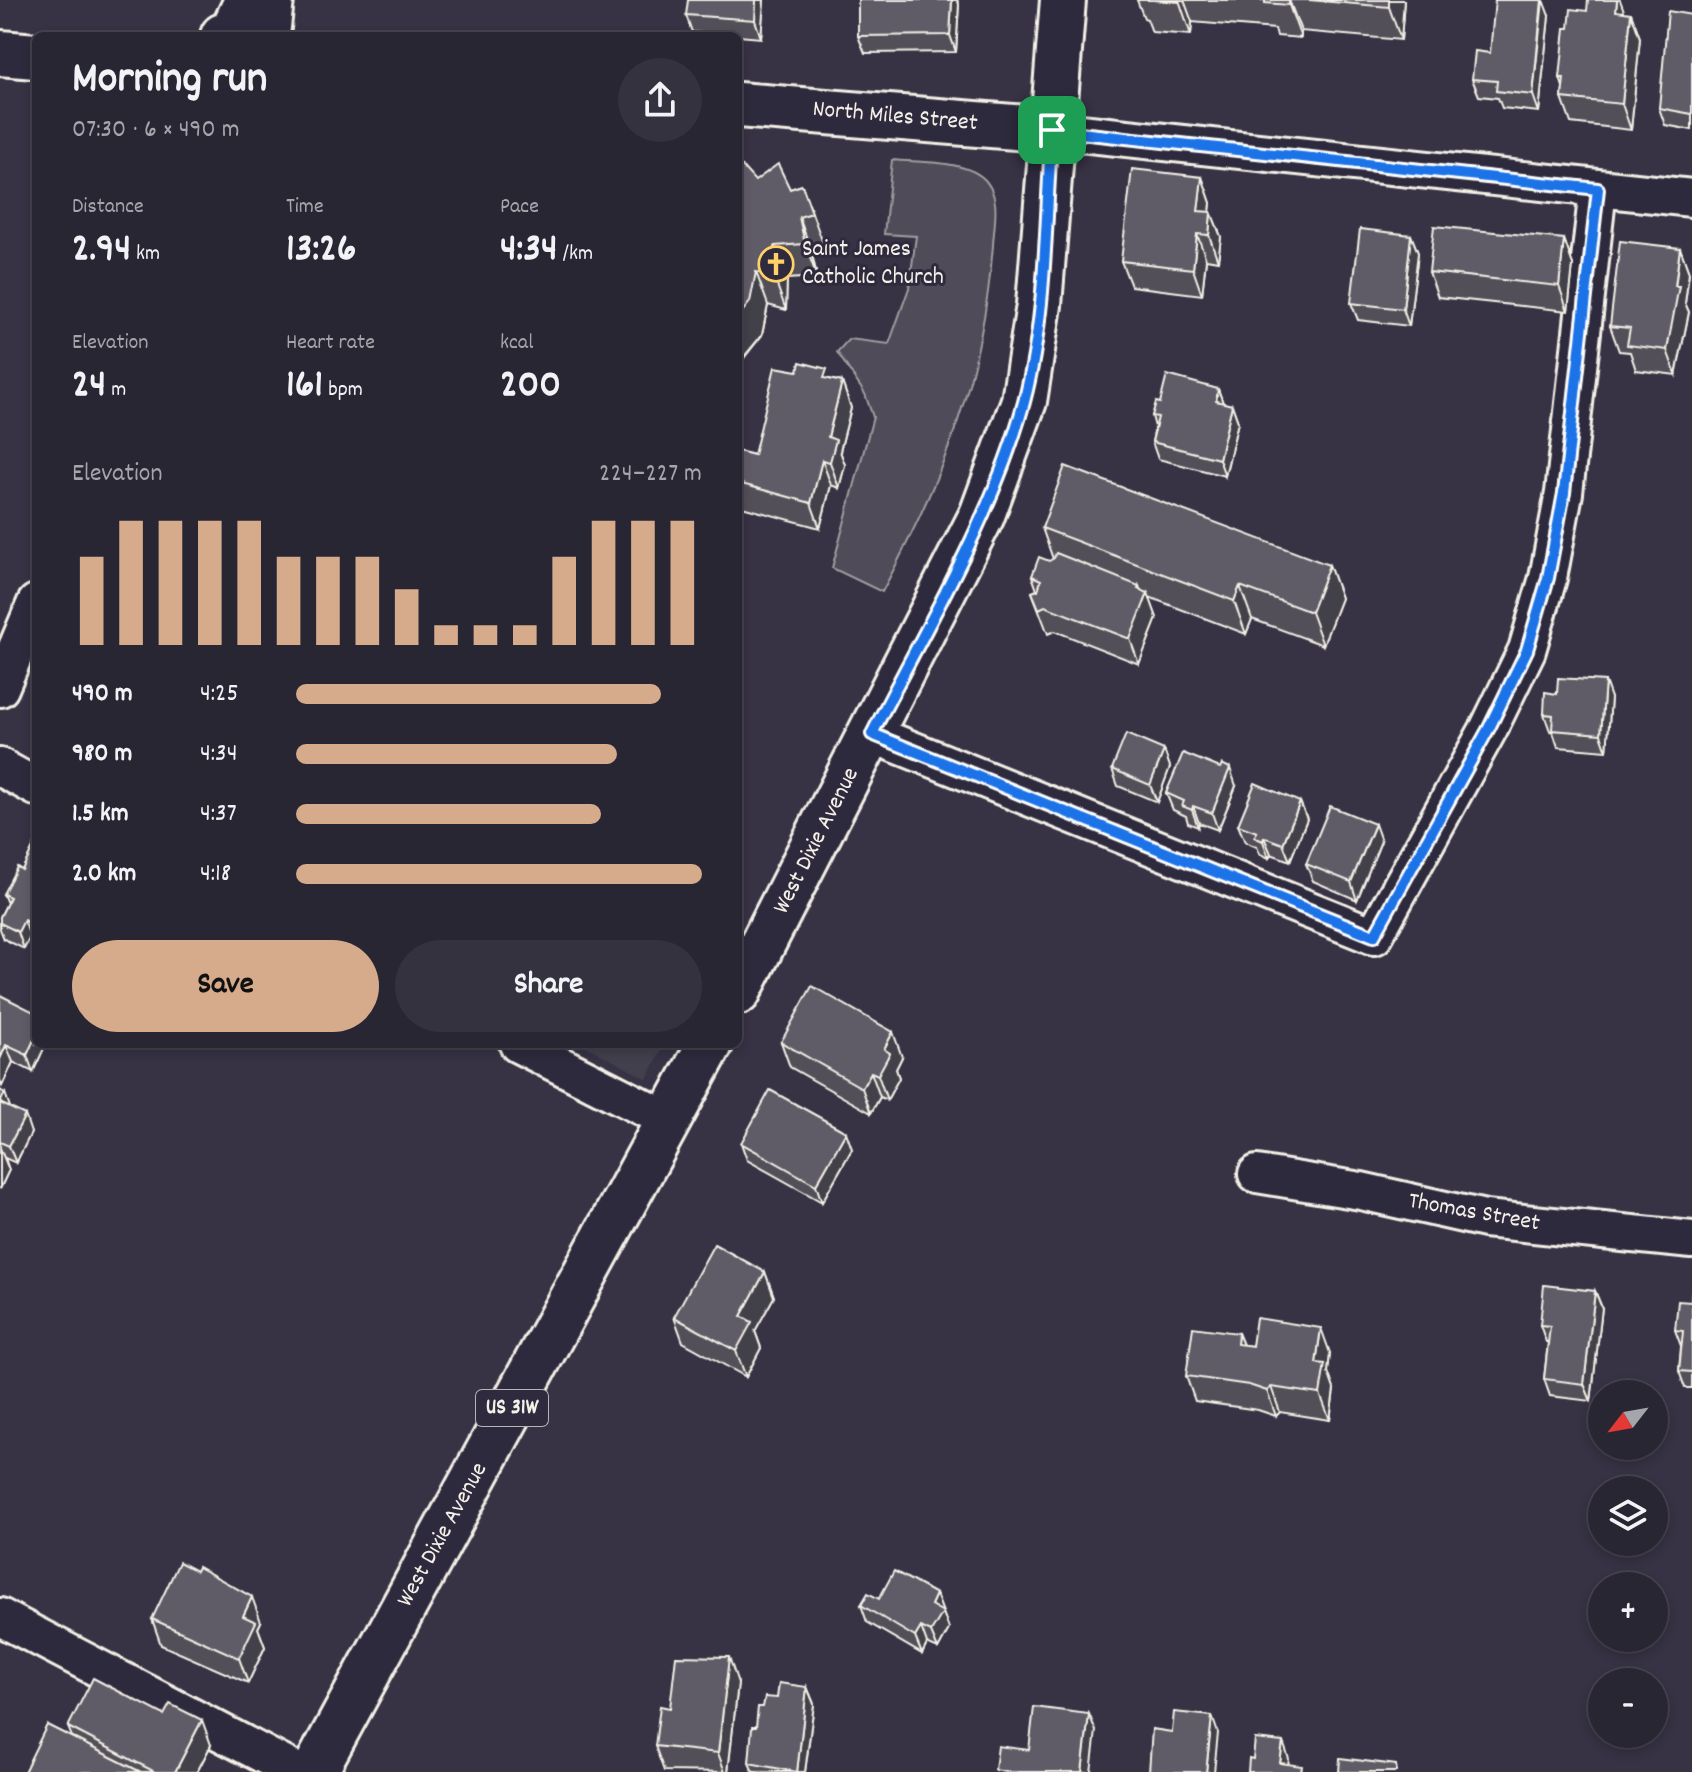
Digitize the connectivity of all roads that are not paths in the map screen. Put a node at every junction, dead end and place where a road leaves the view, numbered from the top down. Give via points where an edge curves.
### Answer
1 (275, 0) edge
2 (1063, 0) edge
3 (271, 32) edge
4 (0, 53) edge
5 (32, 56) edge
6 (742, 105) edge
7 (1052, 130) junction
8 (1598, 189) junction
9 (1692, 198) edge
10 (32, 612) edge
11 (0, 688) edge
12 (872, 734) junction
13 (0, 767) edge
14 (32, 785) edge
15 (742, 984) edge
16 (526, 1048) edge
17 (708, 1048) edge
18 (668, 1120) junction
19 (1257, 1174) dead end
20 (1692, 1240) edge
21 (0, 1617) edge
22 (297, 1772) edge
23 (314, 1772) edge

1 - 3 street
2 - 7 main road, West Dixie Avenue
4 - 5 main road
6 - 7 main road, North Miles Street
7 - 8 street
7 - 12 main road, West Dixie Avenue via 1039,305 1024,401 982,515
8 - 9 street
8 - 12 street via 1564,493 1527,650 1374,936
10 - 11 street
12 - 15 main road, West Dixie Avenue
13 - 14 street
16 - 18 street
17 - 18 main road, West Dixie Avenue / US 31W
18 - 23 main road, West Dixie Avenue / US 31W
19 - 20 street, Thomas Street via 1485,1219
21 - 22 street

